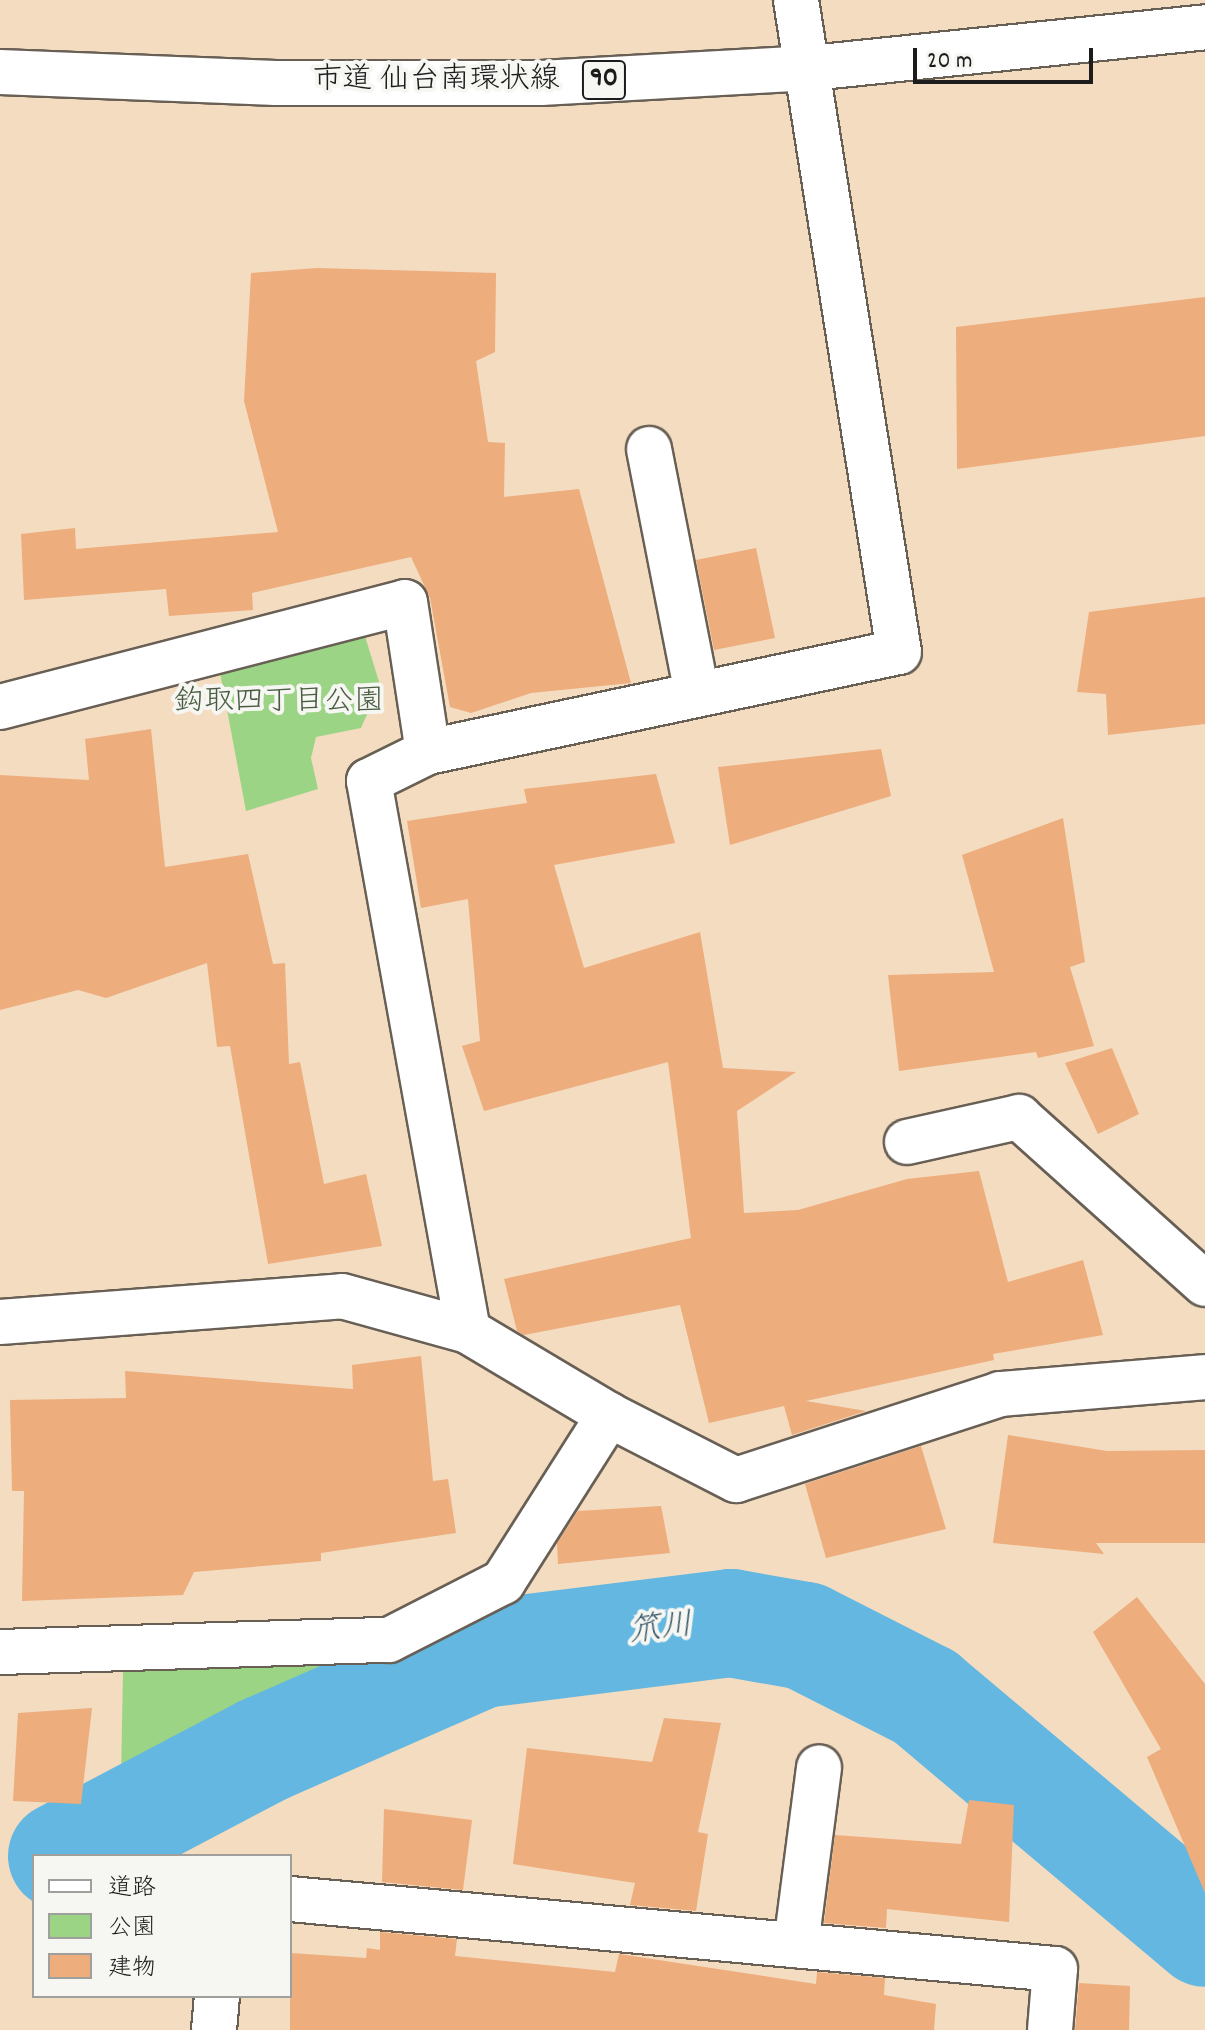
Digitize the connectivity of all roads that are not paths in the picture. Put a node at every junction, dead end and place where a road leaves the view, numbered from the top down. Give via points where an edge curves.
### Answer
1 (796, 0) edge
2 (1205, 27) edge
3 (811, 68) junction
4 (0, 72) edge
5 (649, 449) dead end
6 (697, 694) junction
7 (0, 707) edge
8 (428, 752) junction
9 (907, 1142) dead end
10 (1205, 1284) edge
11 (0, 1322) edge
12 (468, 1331) junction
13 (1205, 1377) edge
14 (609, 1415) junction
15 (0, 1652) edge
16 (819, 1767) dead end
17 (292, 1899) edge
18 (796, 1945) junction
19 (217, 1998) edge
20 (214, 2030) edge
21 (1050, 2030) edge

1 - 3 street
2 - 3 street, 市道 仙台南環状線 / 90
3 - 4 street, 市道 仙台南環状線 / 90 via 541,83 276,83
3 - 6 street via 899,652
5 - 6 street
6 - 8 street
7 - 8 street via 405,602
8 - 12 street via 369,781
9 - 10 street via 1019,1117
11 - 12 street via 342,1296
12 - 14 street
13 - 14 street via 1000,1394 736,1480
14 - 15 street via 503,1582 389,1640
16 - 18 street
17 - 18 street
18 - 21 street via 1055,1969
19 - 20 street

